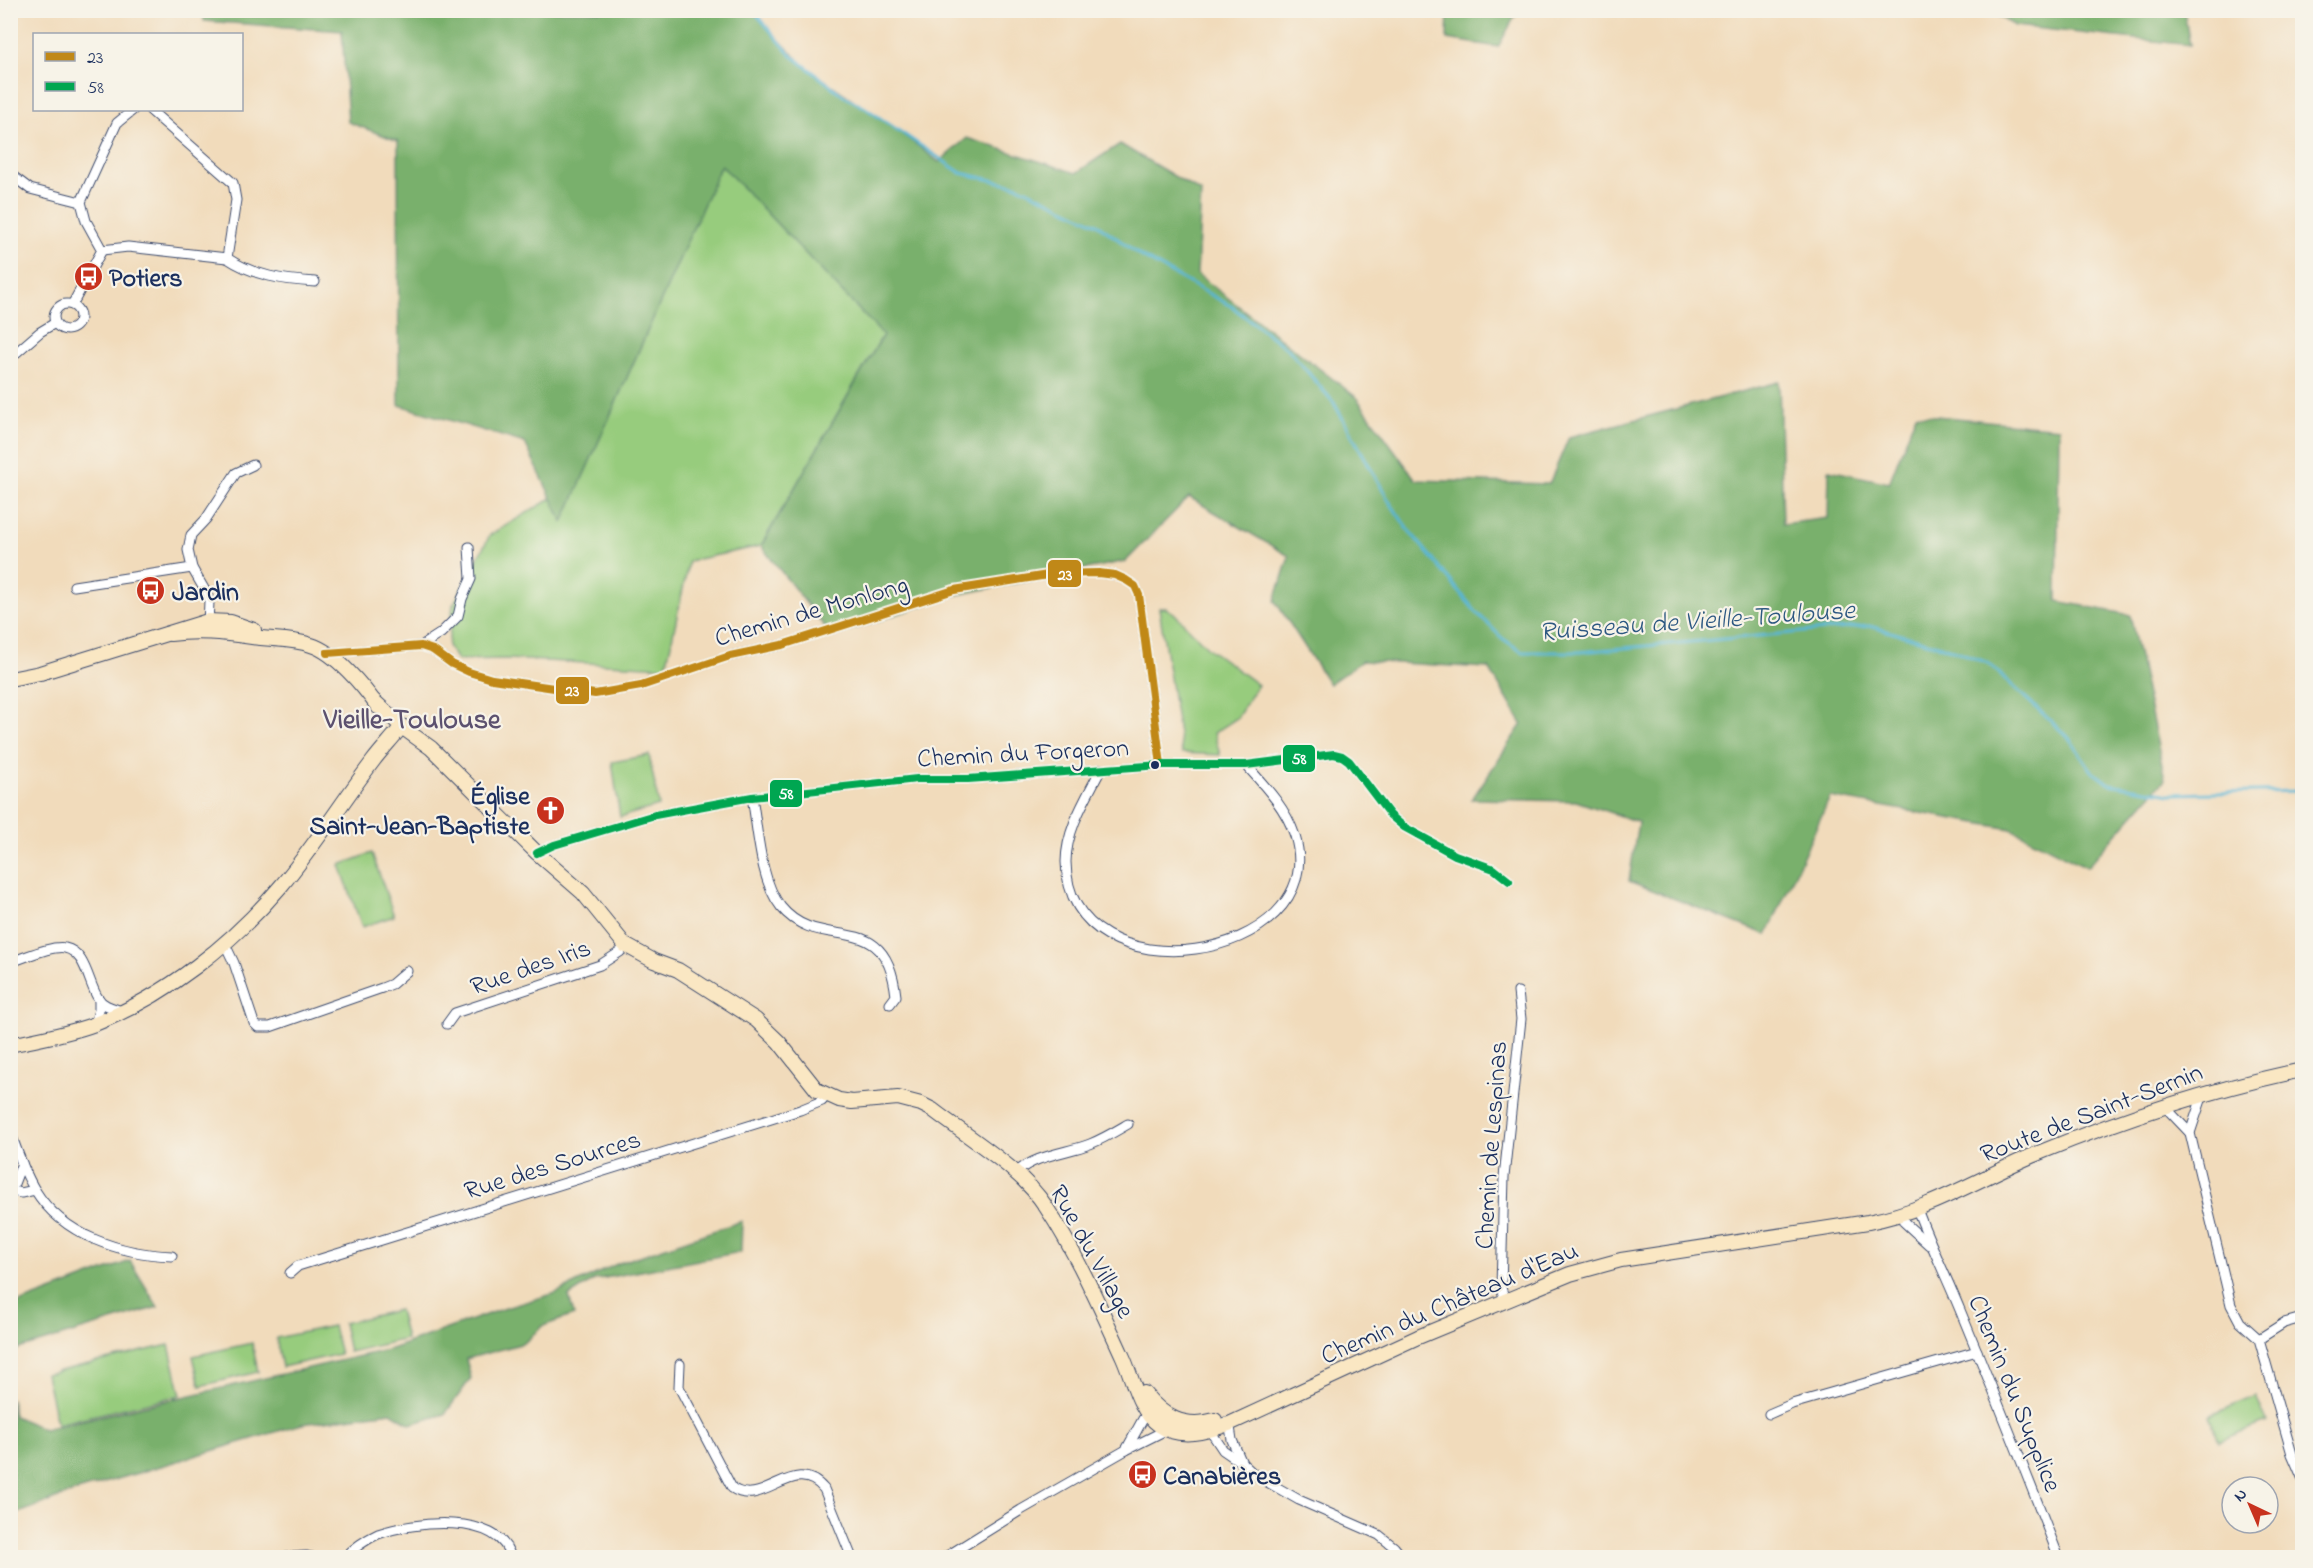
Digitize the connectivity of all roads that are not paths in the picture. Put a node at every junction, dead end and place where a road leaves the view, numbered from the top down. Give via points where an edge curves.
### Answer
1 (132, 111) edge
2 (151, 111) edge
3 (10, 174) edge
4 (81, 202) junction
5 (102, 250) junction
6 (227, 258) junction
7 (315, 282) dead end
8 (72, 305) junction
9 (55, 323) junction
10 (10, 358) edge
11 (253, 465) dead end
12 (469, 547) dead end
13 (192, 568) junction
14 (74, 586) dead end
15 (208, 626) junction
16 (421, 646) junction
17 (327, 653) junction
18 (10, 679) edge
19 (400, 728) junction
20 (1161, 765) junction
21 (1246, 765) junction
22 (1101, 769) junction
23 (752, 797) junction
24 (537, 853) junction
25 (1509, 881) dead end
26 (224, 942) junction
27 (624, 947) junction
28 (10, 962) edge
29 (407, 971) dead end
30 (1518, 992) dead end
31 (99, 999) junction
32 (890, 1004) dead end
33 (122, 1011) junction
34 (94, 1024) junction
35 (447, 1024) dead end
36 (10, 1045) edge
37 (2302, 1070) edge
38 (2200, 1095) junction
39 (826, 1096) junction
40 (2168, 1105) junction
41 (1128, 1124) dead end
42 (10, 1131) edge
43 (2190, 1133) junction
44 (22, 1163) junction
45 (1016, 1173) junction
46 (35, 1190) junction
47 (11, 1192) edge
48 (1917, 1209) junction
49 (1902, 1215) junction
50 (1930, 1247) junction
51 (172, 1256) dead end
52 (290, 1273) dead end
53 (1505, 1300) junction
54 (2302, 1318) edge
55 (2259, 1339) junction
56 (1977, 1351) junction
57 (680, 1364) dead end
58 (1769, 1414) dead end
59 (1159, 1417) junction
60 (1219, 1424) junction
61 (1126, 1450) junction
62 (1242, 1463) junction
63 (2302, 1477) edge
64 (273, 1557) edge
65 (316, 1557) edge
66 (344, 1557) edge
67 (511, 1557) edge
68 (852, 1557) edge
69 (944, 1557) edge
70 (1403, 1557) edge
71 (2059, 1557) edge

1 - 4 street via 117,123
2 - 6 street via 233,183 236,200
3 - 4 street via 30,189
4 - 5 street via 86,221
5 - 6 street via 128,247
5 - 8 street
6 - 7 street via 255,273
8 - 9 street via 57,308
8 - 9 street via 80,318 74,328 63,329
9 - 10 street
11 - 13 street via 236,473 191,535 188,550
12 - 16 street via 471,579 458,616
13 - 14 street
13 - 15 street via 209,601
15 - 17 street via 312,645
15 - 18 street
16 - 17 street
16 - 20 street, Chemin de Monlong via 492,680 595,694 641,686 954,590 1054,574 1115,575 1135,586 1139,595
17 - 19 street via 382,714
19 - 24 street via 411,742 440,757
19 - 26 street via 281,886
20 - 21 street, Chemin du Forgeron
20 - 22 street, Chemin du Forgeron
21 - 22 street via 1287,816 1295,837 1298,858 1291,891 1268,919 1241,937 1209,948 1173,951 1123,942 1094,924 1075,900 1067,872 1068,850 1074,825
21 - 25 street, Chemin du Forgeron via 1342,756 1404,827 1455,855 1494,869
22 - 23 street, Chemin du Forgeron via 890,781
23 - 24 street, Chemin du Forgeron via 655,815
23 - 32 street via 773,896 782,908 808,926 856,936 881,951 889,963 896,996
24 - 27 street via 584,893
26 - 29 street via 258,1027 270,1027 382,988
26 - 33 street via 186,973
27 - 35 street, Rue des Iris via 600,965 455,1013
27 - 39 street via 678,970 756,1020
28 - 31 street via 65,948 82,963
30 - 53 street, Chemin de Lespinas via 1521,1019 1504,1177
31 - 33 street
31 - 34 street
33 - 34 street
34 - 36 street
37 - 38 street, Route de Saint-Sernin
38 - 40 street, Route de Saint-Sernin
38 - 43 street
39 - 45 street, Rue du Village via 852,1102 898,1098 921,1104
39 - 52 street, Rue des Sources via 800,1110 298,1266
40 - 43 street
40 - 48 street, Route de Saint-Sernin via 2040,1152
41 - 45 street
42 - 44 street
43 - 55 street via 2231,1305 2240,1322
44 - 46 street
44 - 47 street
45 - 59 street, Rue du Village via 1037,1194 1057,1225 1124,1360
46 - 47 street
46 - 51 street via 69,1226 94,1239 117,1248
48 - 49 street, Route de Saint-Sernin
48 - 50 street, Chemin du Supplice
49 - 50 street, Chemin du Supplice via 1904,1222
49 - 53 street, Chemin du Château d'Eau via 1622,1260 1570,1274
50 - 56 street, Chemin du Supplice
53 - 60 street, Chemin du Château d'Eau
54 - 55 street via 2284,1323
55 - 63 street
56 - 58 street
56 - 71 street, Chemin du Supplice
57 - 68 street via 679,1387 732,1488 751,1495 796,1477 808,1476 817,1481 824,1489
59 - 60 street, Chemin du Château d'Eau
59 - 61 street via 1139,1426
59 - 61 street via 1155,1436
60 - 62 street via 1232,1440
60 - 62 street via 1213,1435 1223,1450
61 - 69 street
62 - 70 street via 1279,1491 1379,1535
64 - 65 street
66 - 67 street via 378,1534 412,1525 446,1523 491,1533 505,1543

